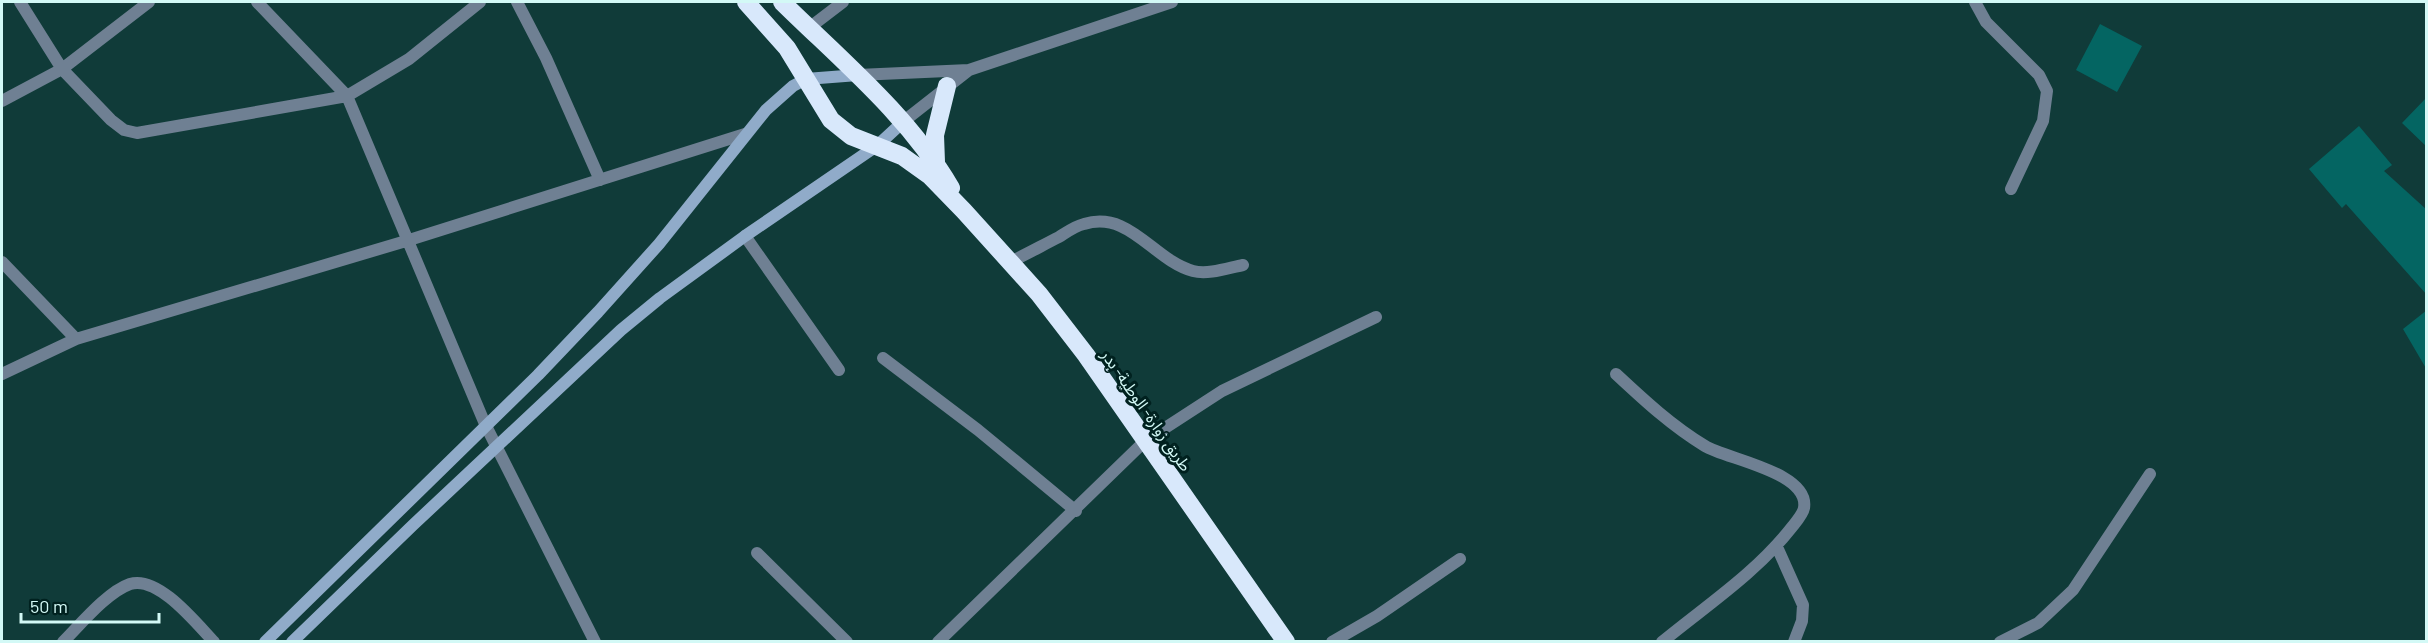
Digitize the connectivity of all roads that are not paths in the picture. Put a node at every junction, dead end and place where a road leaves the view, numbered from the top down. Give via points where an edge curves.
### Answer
1 (20, 2) edge
2 (149, 2) edge
3 (257, 2) edge
4 (480, 2) edge
5 (517, 2) edge
6 (746, 2) edge
7 (782, 2) edge
8 (843, 2) edge
9 (1172, 2) edge
10 (1975, 2) edge
11 (809, 28) junction
12 (62, 69) junction
13 (969, 70) junction
14 (858, 75) junction
15 (806, 79) junction
16 (947, 86) junction
17 (347, 96) junction
18 (2, 101) edge
19 (904, 121) junction
20 (745, 134) junction
21 (878, 145) junction
22 (936, 162) junction
23 (600, 180) junction
24 (2011, 189) dead end
25 (964, 211) junction
26 (745, 236) junction
27 (406, 241) junction
28 (2, 262) edge
29 (1010, 262) junction
30 (1243, 265) dead end
31 (1376, 317) dead end
32 (76, 339) junction
33 (883, 358) dead end
34 (839, 370) dead end
35 (2, 374) edge
36 (1616, 374) dead end
37 (484, 424) junction
38 (1145, 441) junction
39 (496, 448) junction
40 (2150, 474) dead end
41 (1076, 510) junction
42 (1777, 547) junction
43 (757, 553) dead end
44 (1460, 559) dead end
45 (1278, 638) edge
46 (63, 642) edge
47 (214, 642) edge
48 (265, 642) edge
49 (292, 642) edge
50 (595, 642) edge
51 (847, 642) edge
52 (938, 642) edge
53 (1332, 642) edge
54 (1662, 642) edge
55 (1794, 642) edge
56 (2000, 642) edge

1 - 12 street
2 - 12 street
3 - 17 street
4 - 17 street via 409,59
5 - 23 street
6 - 15 highway via 788,48
7 - 11 highway
8 - 11 street
9 - 13 street
10 - 24 street via 1986,22 2039,75 2047,91 2043,121
11 - 14 highway
12 - 17 street via 111,120 136,133
12 - 18 street
13 - 14 street
13 - 16 street
14 - 15 street
14 - 19 highway
15 - 20 street via 779,97
15 - 21 highway via 831,120 851,136
16 - 19 street
16 - 22 highway via 935,135
17 - 27 street
19 - 21 street
19 - 22 highway
20 - 23 street
20 - 37 street via 659,244 606,304
21 - 25 highway via 920,169
21 - 26 street
22 - 25 highway
23 - 27 street
25 - 29 highway, طريق زوارة- الوطية- بدر
26 - 34 street
26 - 39 street via 621,330
27 - 32 street
27 - 37 street
28 - 32 street
29 - 30 street via 1083,224 1103,222 1134,232 1176,265 1196,272
29 - 38 highway, طريق زوارة- الوطية- بدر via 1056,316
31 - 38 street via 1222,391
32 - 35 street
33 - 41 street
36 - 42 street via 1682,432 1708,448 1782,477 1799,490 1804,507
37 - 39 street
37 - 48 street
38 - 41 street
38 - 45 highway, طريق زوارة- الوطية- بدر
39 - 49 street
39 - 50 street
40 - 56 street via 2073,590 2038,623
41 - 52 street
42 - 54 street
42 - 55 street via 1803,605
43 - 51 street
44 - 53 street
46 - 47 street via 115,593 131,584 149,585 168,596

